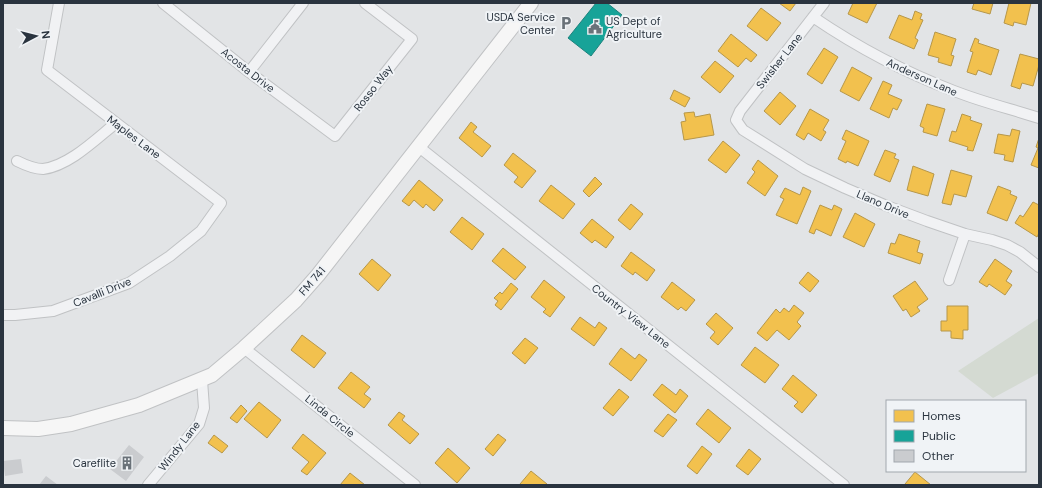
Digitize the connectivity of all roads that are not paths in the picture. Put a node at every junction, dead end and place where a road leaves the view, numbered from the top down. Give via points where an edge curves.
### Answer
1 (59, 3) edge
2 (163, 3) edge
3 (303, 3) edge
4 (365, 3) edge
5 (531, 3) edge
6 (824, 3) edge
7 (814, 17) junction
8 (250, 72) junction
9 (1039, 118) edge
10 (736, 120) joint
11 (116, 124) junction
12 (335, 136) joint
13 (419, 147) junction
14 (17, 161) dead end
15 (220, 203) joint
16 (965, 234) junction
17 (1039, 267) edge
18 (949, 280) dead end
19 (3, 315) edge
20 (244, 348) junction
21 (202, 380) junction
22 (3, 428) edge
23 (148, 485) edge
24 (415, 485) edge
25 (844, 485) edge

1 - 11 street, Maples Lane via 47,70
2 - 8 street, Acosta Drive
3 - 8 street
4 - 12 street, Rosso Way via 412,39
5 - 13 main road, FM 741 / FM 741
6 - 7 street, Swisher Lane
7 - 9 street, Anderson Lane via 852,42 928,81 977,100
7 - 10 street, Swisher Lane via 740,111
8 - 12 street, Acosta Drive
10 - 16 street, Llano Drive via 743,130 805,169 887,206
11 - 14 street via 57,166 42,169
11 - 15 street, Maples Lane
13 - 20 main road, FM 741 / FM 741 via 318,275 296,300
13 - 25 street, Country View Lane
15 - 19 street, Cavalli Drive via 201,232 129,283 53,311
16 - 17 street, Llano Drive via 1007,245
16 - 18 street
20 - 21 main road, FM 741 / FM 741 via 212,375
20 - 24 street, Linda Circle
21 - 22 main road, FM 741 / FM 741 via 139,404 72,424 38,429
21 - 23 street, Windy Lane via 204,408 199,424

